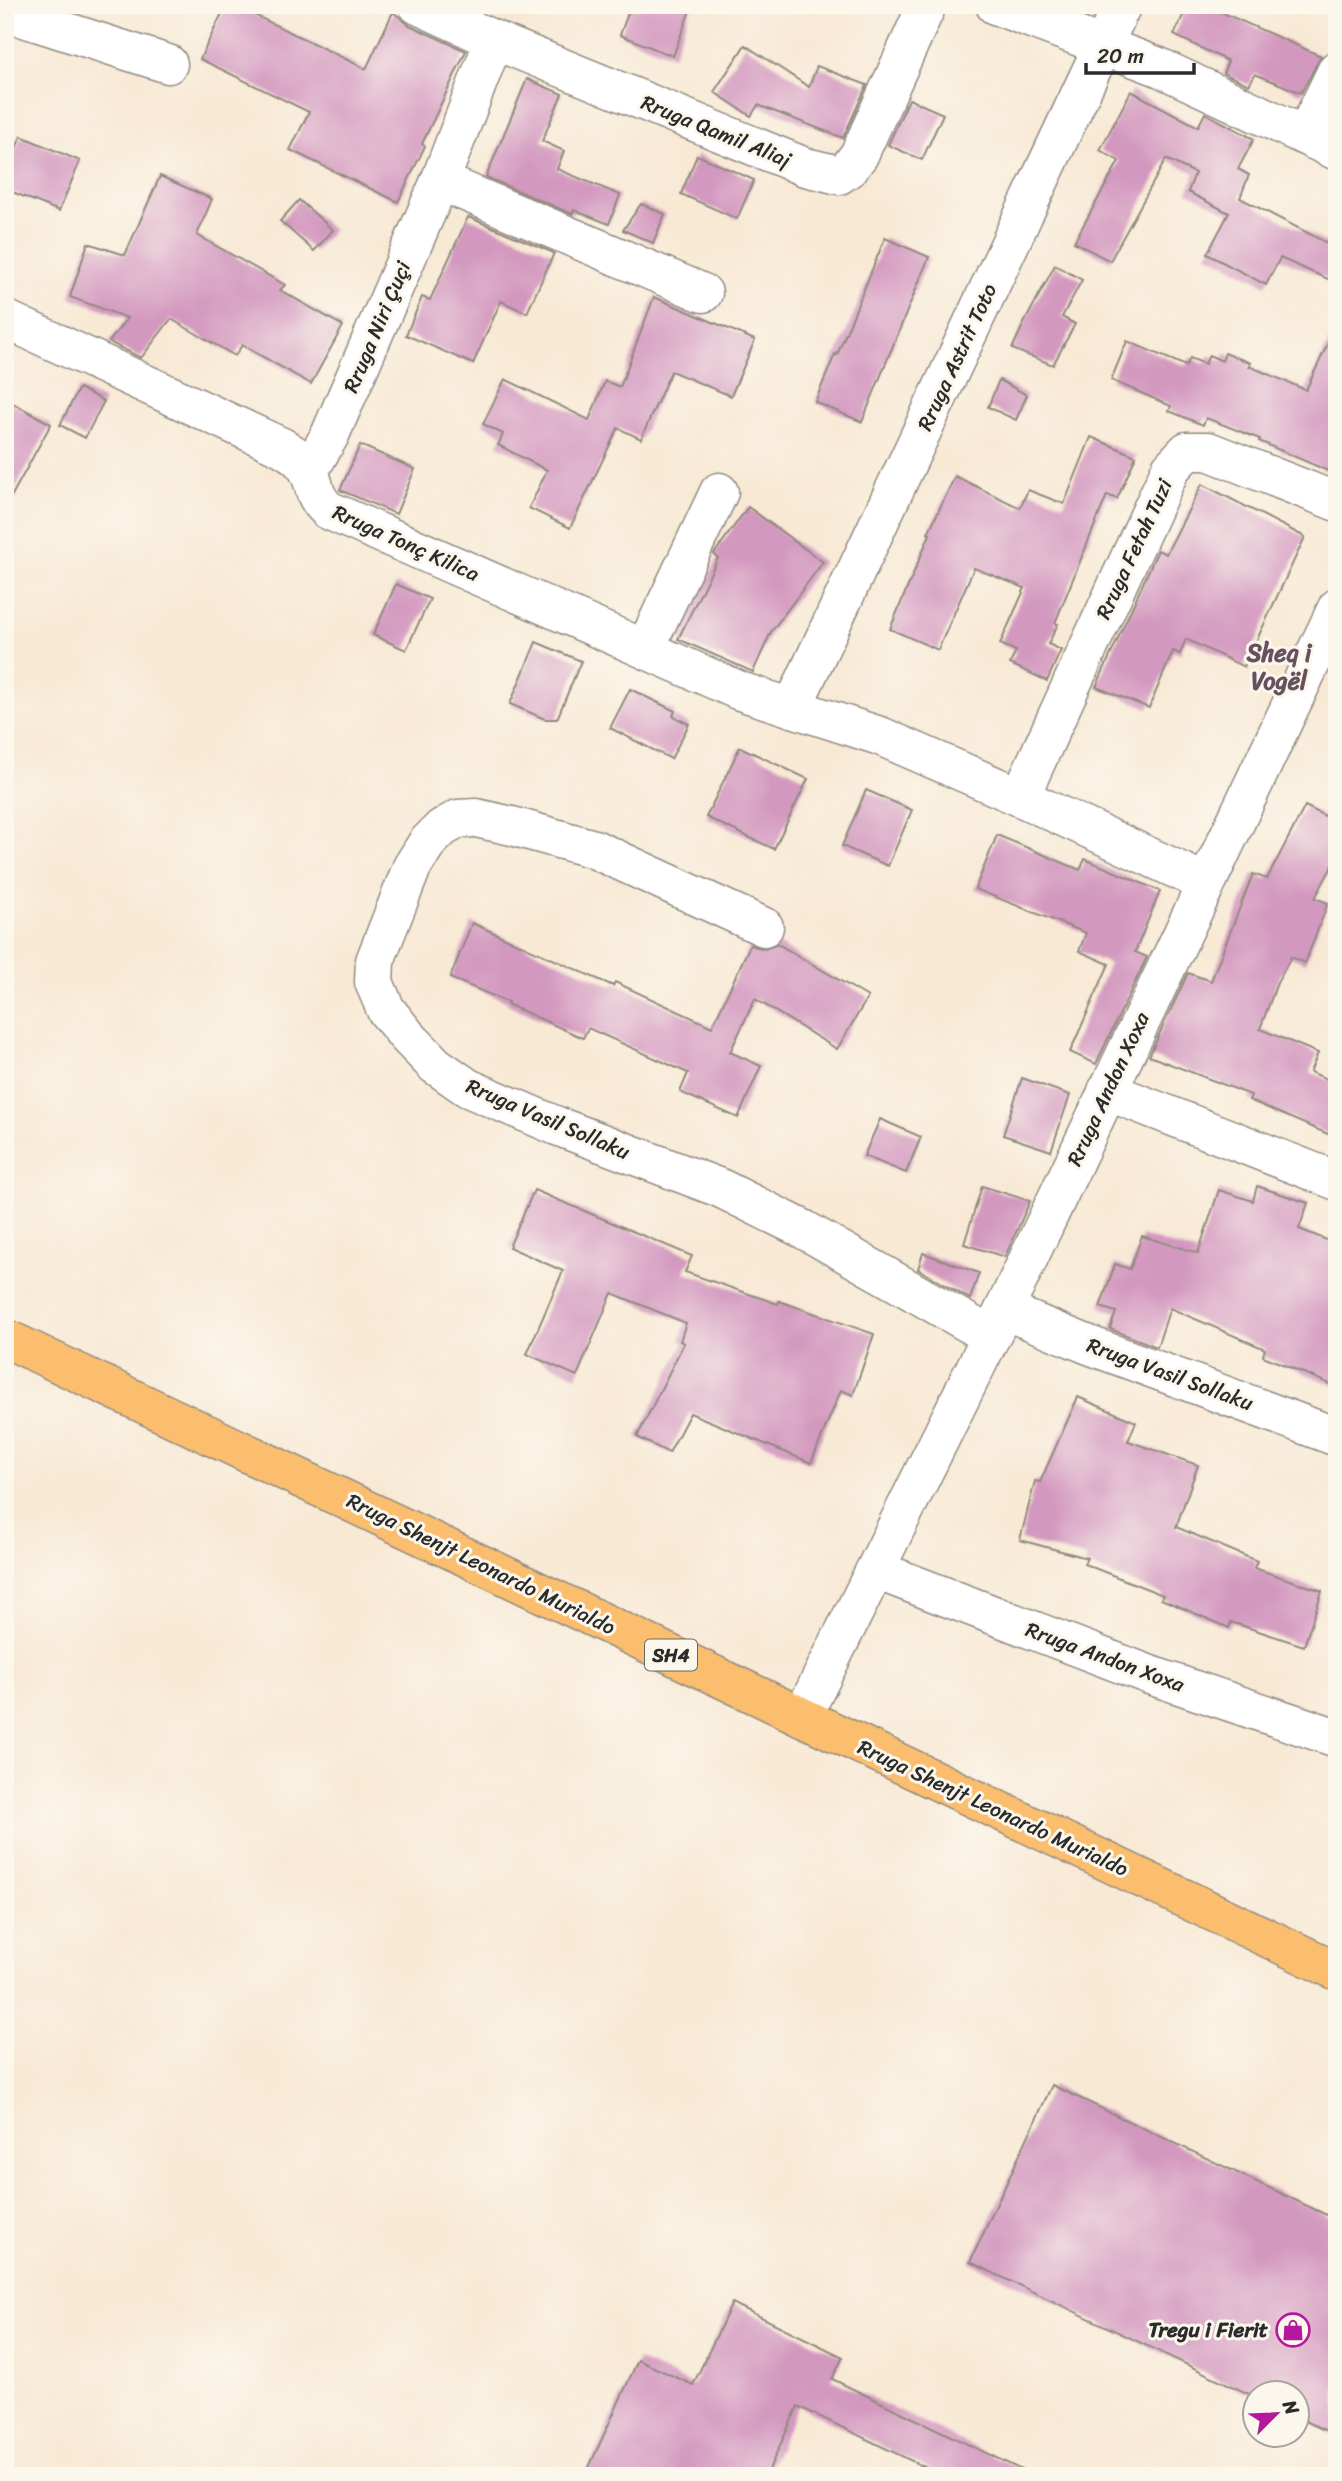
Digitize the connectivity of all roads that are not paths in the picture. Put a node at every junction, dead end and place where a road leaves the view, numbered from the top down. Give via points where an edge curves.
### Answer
1 (418, 5) edge
2 (927, 5) edge
3 (995, 5) edge
4 (1122, 5) edge
5 (5, 12) edge
6 (494, 40) junction
7 (1103, 45) junction
8 (168, 64) dead end
9 (1337, 70) edge
10 (1321, 143) edge
11 (440, 181) junction
12 (703, 293) dead end
13 (5, 319) edge
14 (309, 471) junction
15 (719, 492) dead end
16 (1337, 502) edge
17 (1337, 608) edge
18 (645, 649) junction
19 (792, 708) junction
20 (1020, 797) junction
21 (1206, 883) junction
22 (764, 927) dead end
23 (1107, 1091) junction
24 (1337, 1181) edge
25 (997, 1323) junction
26 (5, 1338) edge
27 (1337, 1437) edge
28 (876, 1570) junction
29 (802, 1717) junction
30 (1337, 1738) edge
31 (1337, 1971) edge

1 - 6 street, Rruga Qamil Aliaj
2 - 6 street, Rruga Qamil Aliaj via 859,155 839,175 805,167
3 - 7 street
4 - 7 street, Rruga Astrit Toto
5 - 8 street
6 - 11 street, Rruga Niri Çuçi
7 - 10 street
7 - 19 street, Rruga Astrit Toto
9 - 10 street
11 - 12 street
11 - 14 street, Rruga Niri Çuçi via 330,436
13 - 14 street, Rruga Tonç Kilica via 282,447 299,457
14 - 18 street, Rruga Tonç Kilica via 317,499 328,510
15 - 18 street
16 - 20 street, Rruga Fetah Tuzi via 1209,451 1187,450 1171,468
17 - 21 street, Rruga Andon Xoxa
18 - 19 street, Rruga Tonç Kilica via 740,691
19 - 20 street, Rruga Tonç Kilica via 880,736
20 - 21 street, Rruga Tonç Kilica
21 - 23 street, Rruga Andon Xoxa
22 - 25 street, Rruga Vasil Sollaku via 594,849 476,818 458,819 442,828 412,867 374,961 374,982 386,1010 407,1036 435,1065 468,1088 720,1188
23 - 24 street
23 - 25 street, Rruga Andon Xoxa
25 - 27 street, Rruga Vasil Sollaku via 1089,1345
25 - 28 street, Rruga Andon Xoxa
26 - 29 main road, Rruga Shenjt Leonardo Murialdo / SH4
28 - 29 street, Rruga Andon Xoxa
28 - 30 street, Rruga Andon Xoxa via 1150,1675
29 - 31 main road, Rruga Shenjt Leonardo Murialdo / SH4

